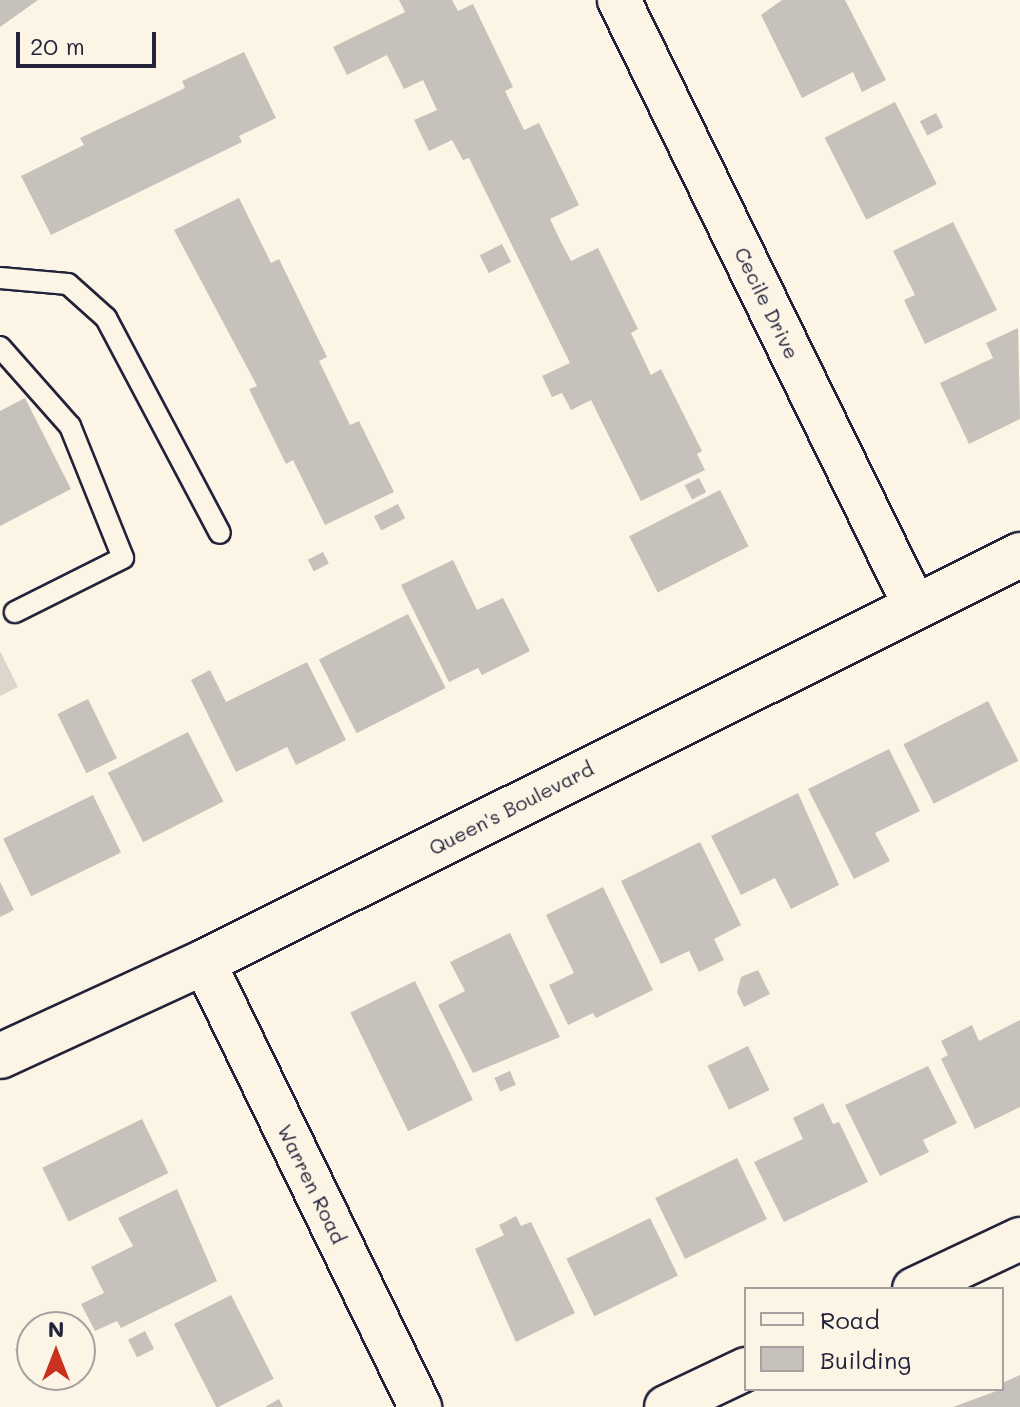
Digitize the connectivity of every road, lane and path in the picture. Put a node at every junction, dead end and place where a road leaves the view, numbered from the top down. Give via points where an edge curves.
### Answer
1 (619, 0) edge
2 (0, 278) edge
3 (0, 347) edge
4 (220, 533) dead end
5 (1020, 555) edge
6 (915, 607) junction
7 (15, 612) dead end
8 (204, 962) junction
9 (0, 1056) edge
10 (1020, 1239) edge
11 (918, 1287) edge
12 (744, 1370) edge
13 (420, 1407) edge
14 (666, 1407) edge

1 - 6 street, Cecile Drive
2 - 4 lane via 68,284 106,318
3 - 7 lane via 70,426 123,558
5 - 6 street, Queen's Boulevard
6 - 8 street, Queen's Boulevard
8 - 9 street, Queen's Boulevard
8 - 13 street, Warren Road
10 - 11 street
12 - 14 street

